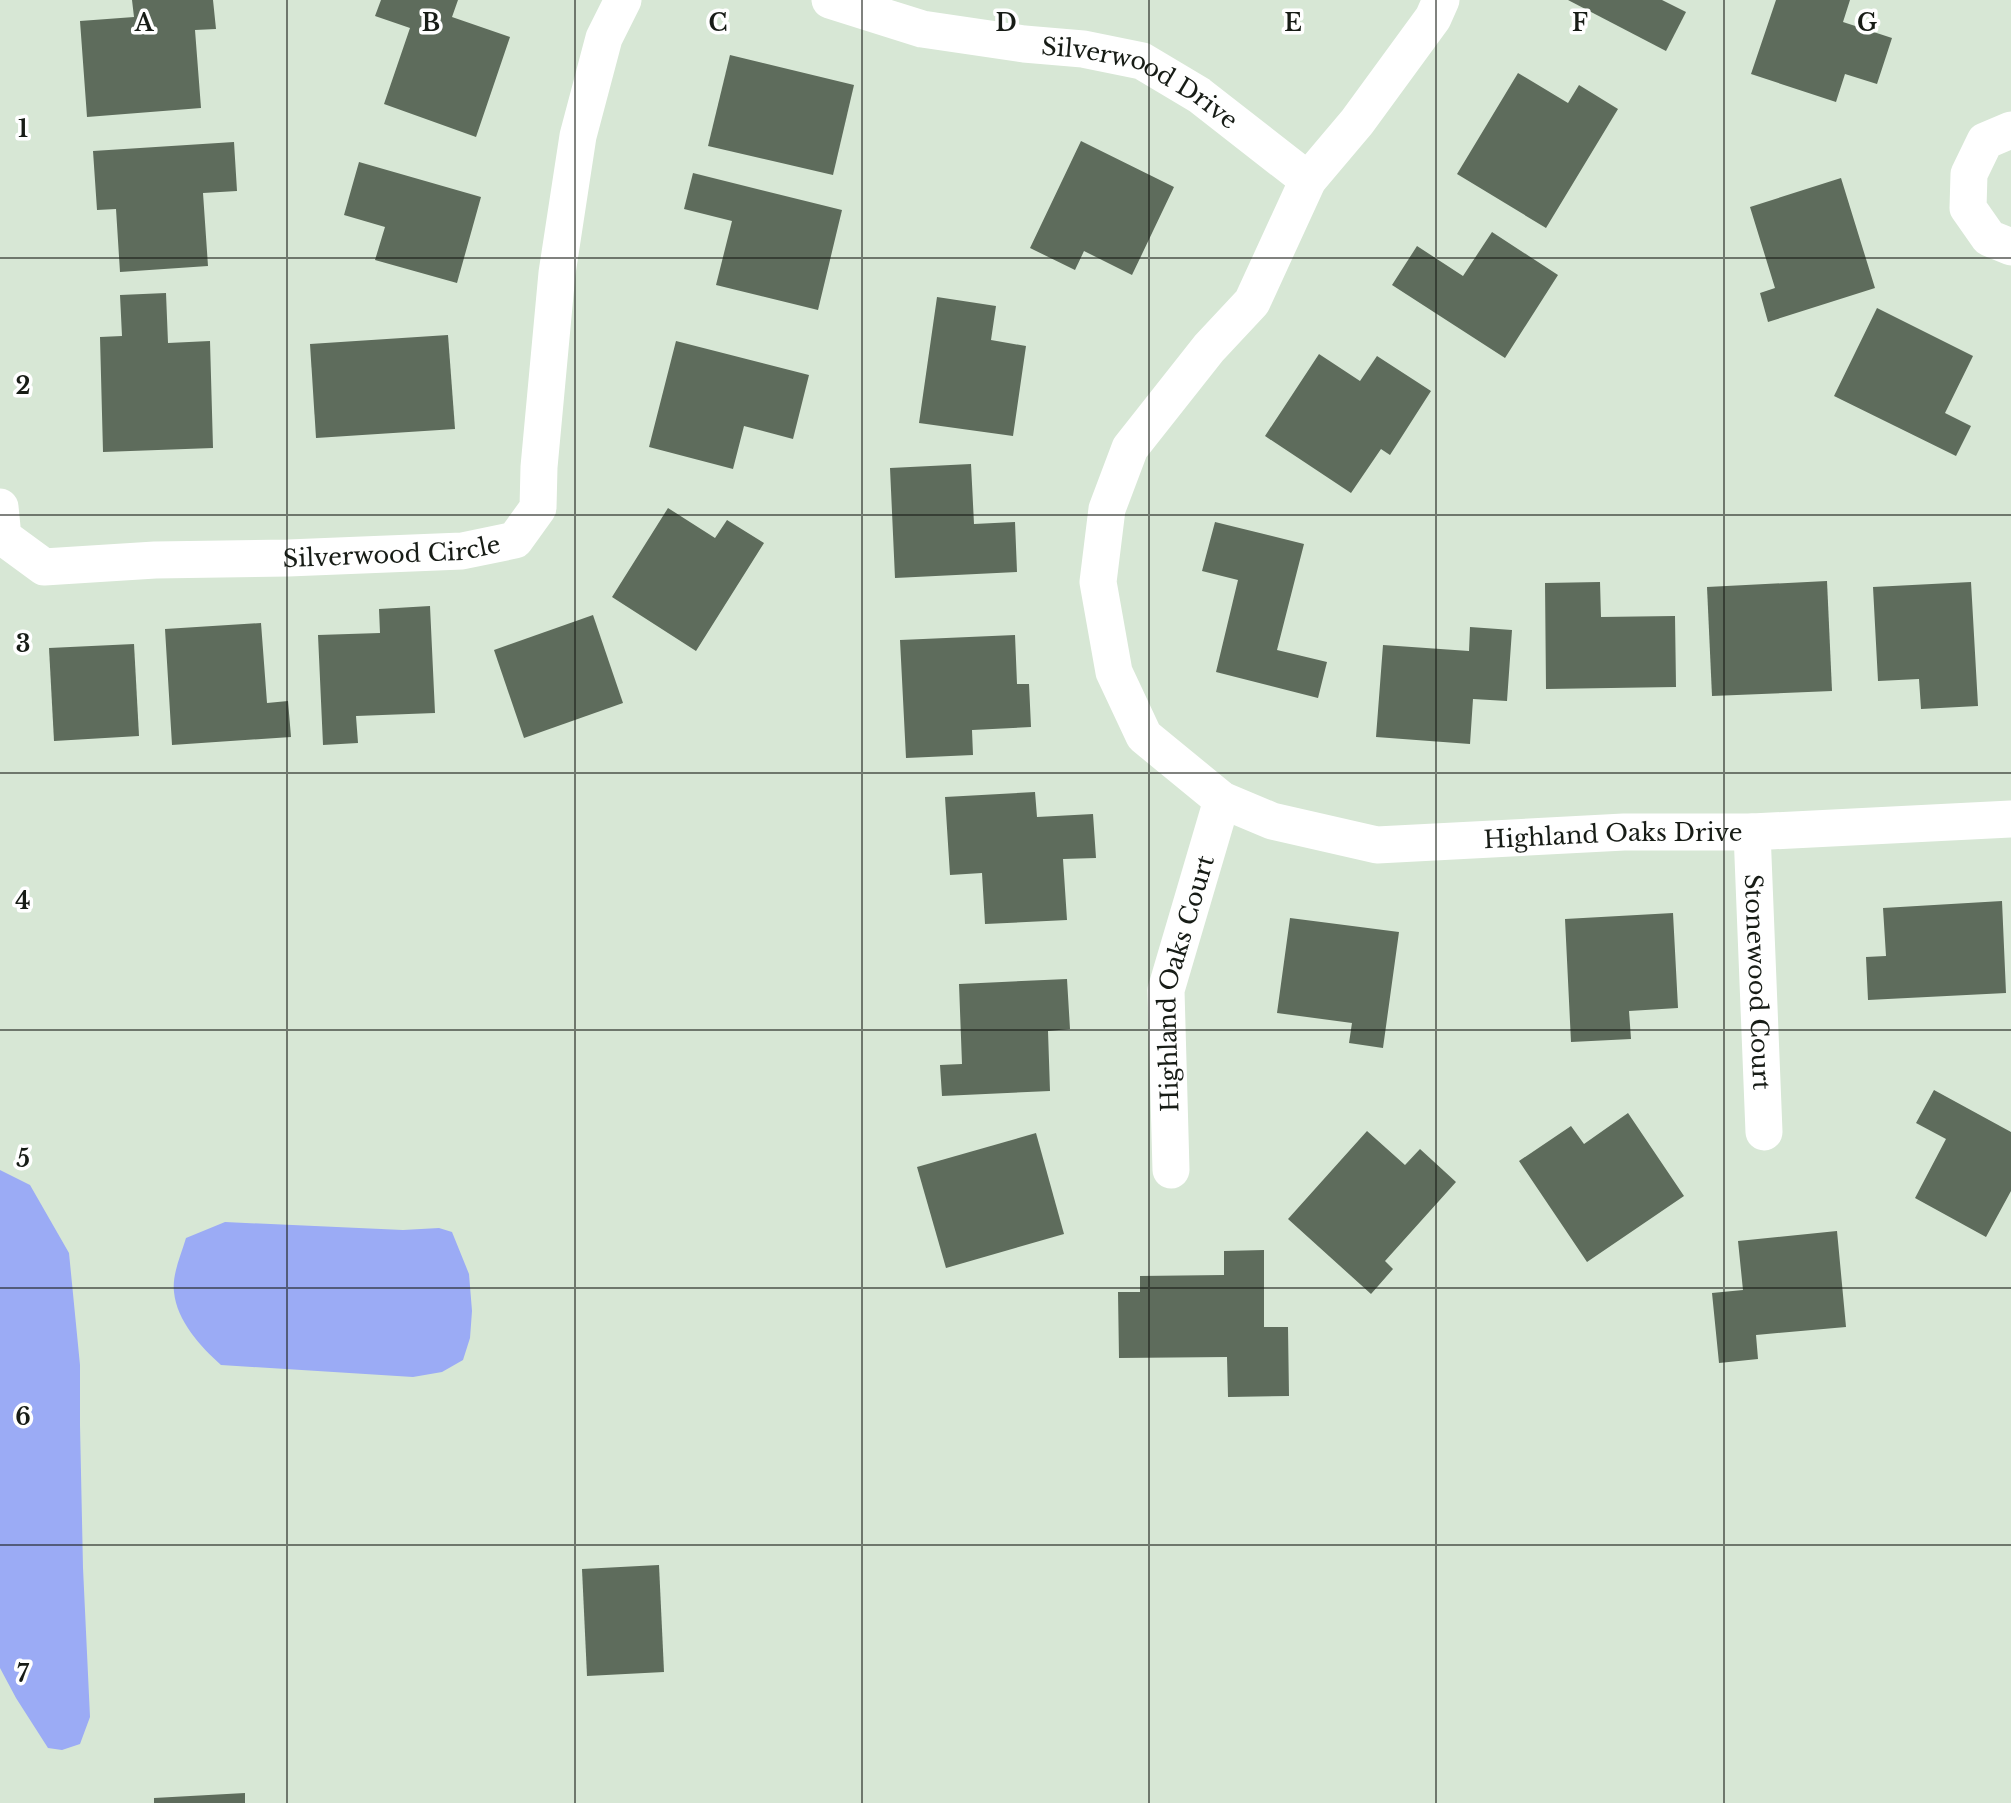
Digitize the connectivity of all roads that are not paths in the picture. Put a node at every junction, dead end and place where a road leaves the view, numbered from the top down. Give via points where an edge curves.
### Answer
1 (623, 0) edge
2 (830, 0) edge
3 (1441, 0) edge
4 (2011, 130) edge
5 (1308, 180) junction
6 (2011, 247) edge
7 (0, 508) edge
8 (1222, 800) junction
9 (2011, 819) edge
10 (1752, 832) junction
11 (1764, 1132) dead end
12 (1171, 1170) dead end

1 - 7 street, Silverwood Circle via 604,38 578,136 557,273 538,508 515,540 462,551 44,567 2,537
2 - 5 street, Silverwood Drive via 922,29 1142,61 1199,96
3 - 5 street, Highland Oaks Drive via 1433,18 1357,122
4 - 6 street via 1985,141 1969,174 1968,208 1989,237
5 - 8 street, Highland Oaks Drive via 1252,302 1209,348 1130,448 1107,509 1098,582 1114,672 1144,736
8 - 10 street, Highland Oaks Drive via 1272,821 1377,845 1625,832
8 - 12 street, Highland Oaks Court via 1166,990
9 - 10 street, Highland Oaks Drive
10 - 11 street, Stonewood Court

